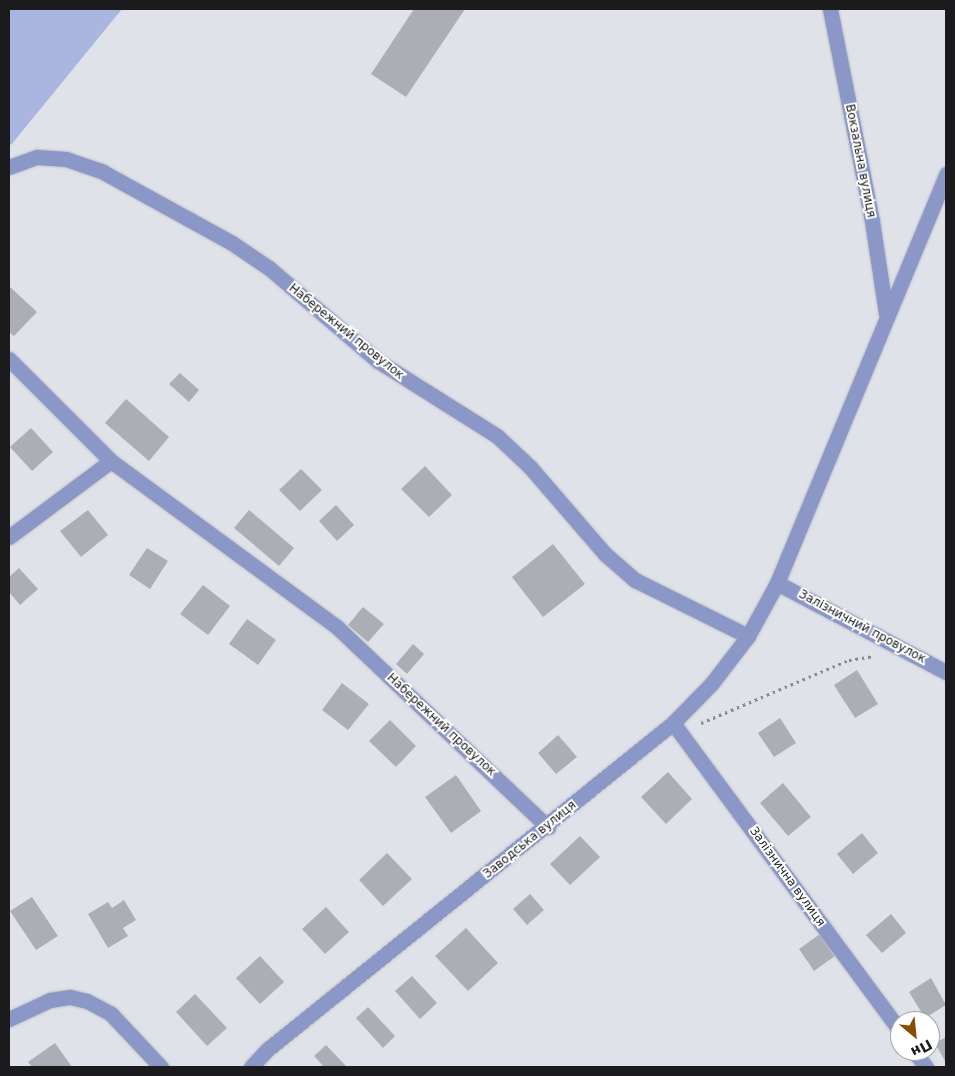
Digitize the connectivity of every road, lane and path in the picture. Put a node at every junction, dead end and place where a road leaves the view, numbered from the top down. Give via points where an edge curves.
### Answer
1 (830, 9) edge
2 (9, 166) edge
3 (946, 174) edge
4 (886, 314) junction
5 (9, 359) edge
6 (111, 461) junction
7 (9, 537) edge
8 (777, 583) junction
9 (748, 636) junction
10 (878, 657) dead end
11 (946, 672) edge
12 (673, 723) junction
13 (548, 827) junction
14 (890, 1017) edge
15 (9, 1019) edge
16 (161, 1067) edge
17 (251, 1067) edge

1 - 4 street, Вокзальна вулиця via 872,222
2 - 9 street, Набережний провулок via 37,157 66,159 103,172 232,244 269,268 378,361 497,436 530,467 605,554 635,580
3 - 4 street
4 - 8 street
5 - 6 street, Набережний провулок
6 - 7 street
6 - 13 street, Набережний провулок via 337,627
8 - 9 street, Заводська вулиця
8 - 11 street, Залізничний провулок
9 - 12 street, Заводська вулиця via 712,683
10 - 12 path via 849,660 716,719 697,724
12 - 13 street, Заводська вулиця
12 - 14 street, Залізнична вулиця
13 - 17 street, Заводська вулиця via 268,1049
15 - 16 street via 50,1000 70,997 87,1001 110,1014

